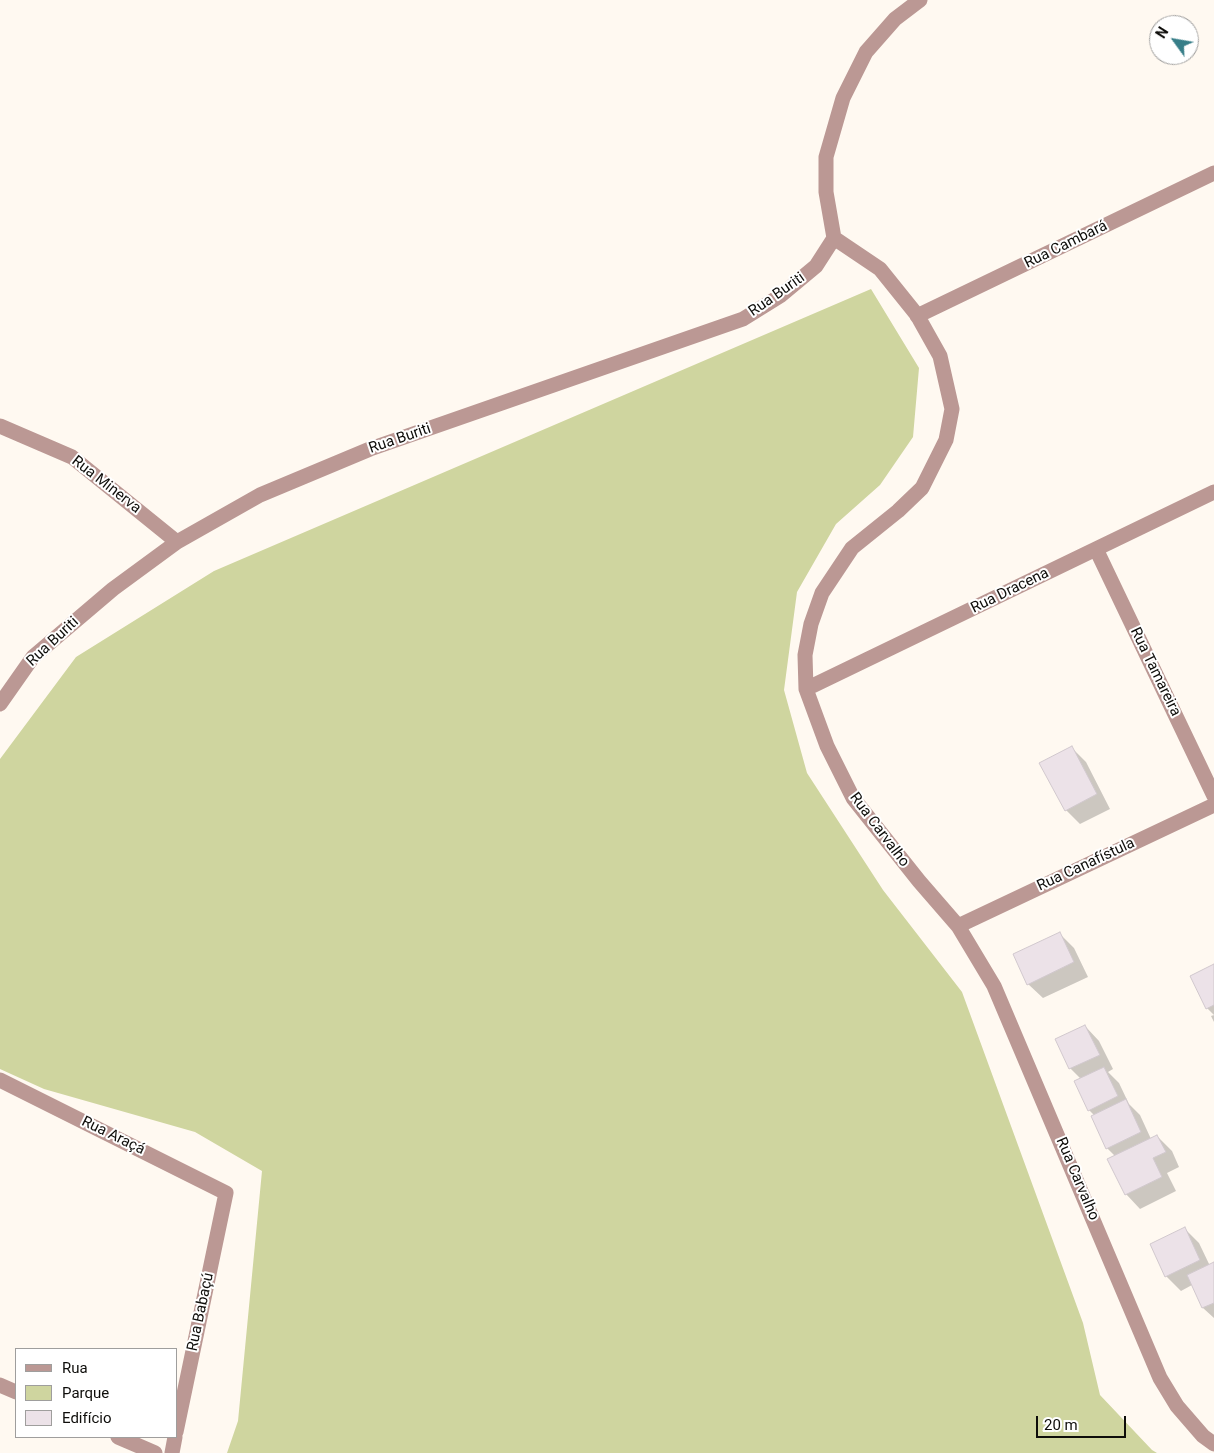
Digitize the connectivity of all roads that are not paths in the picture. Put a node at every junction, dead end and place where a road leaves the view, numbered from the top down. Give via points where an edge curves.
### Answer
1 (920, 0) edge
2 (1214, 173) edge
3 (834, 238) junction
4 (917, 316) junction
5 (0, 426) edge
6 (1214, 492) edge
7 (178, 542) junction
8 (1096, 549) junction
9 (806, 689) junction
10 (0, 704) edge
11 (1214, 796) edge
12 (1214, 805) edge
13 (958, 926) junction
14 (0, 1080) edge
15 (226, 1193) joint
16 (0, 1384) edge
17 (15, 1392) edge
18 (178, 1422) edge
19 (120, 1438) edge
20 (175, 1438) edge
21 (1214, 1444) edge
22 (155, 1453) edge
23 (172, 1453) edge

1 - 3 street via 895,19 866,52 843,98 826,157 826,192
2 - 4 street, Rua Cambará
3 - 4 street, Rua Carvalho via 880,269
3 - 7 street, Rua Buriti via 816,266 780,296 743,319 370,449 260,495
4 - 9 street, Rua Carvalho via 940,356 952,409 946,440 922,488 852,548 826,586 811,624 806,655
5 - 7 street, Rua Minerva via 72,457
6 - 8 street, Rua Dracena
7 - 10 street, Rua Buriti via 113,588 33,657
8 - 9 street, Rua Dracena
8 - 11 street, Rua Tamareira
9 - 13 street, Rua Carvalho via 827,746 853,798
12 - 13 street, Rua Canafístula
13 - 21 street, Rua Carvalho via 994,986 1160,1378 1177,1406
14 - 15 street, Rua Araçá
15 - 18 street, Rua Babaçú
16 - 17 street
19 - 22 street
20 - 23 street

